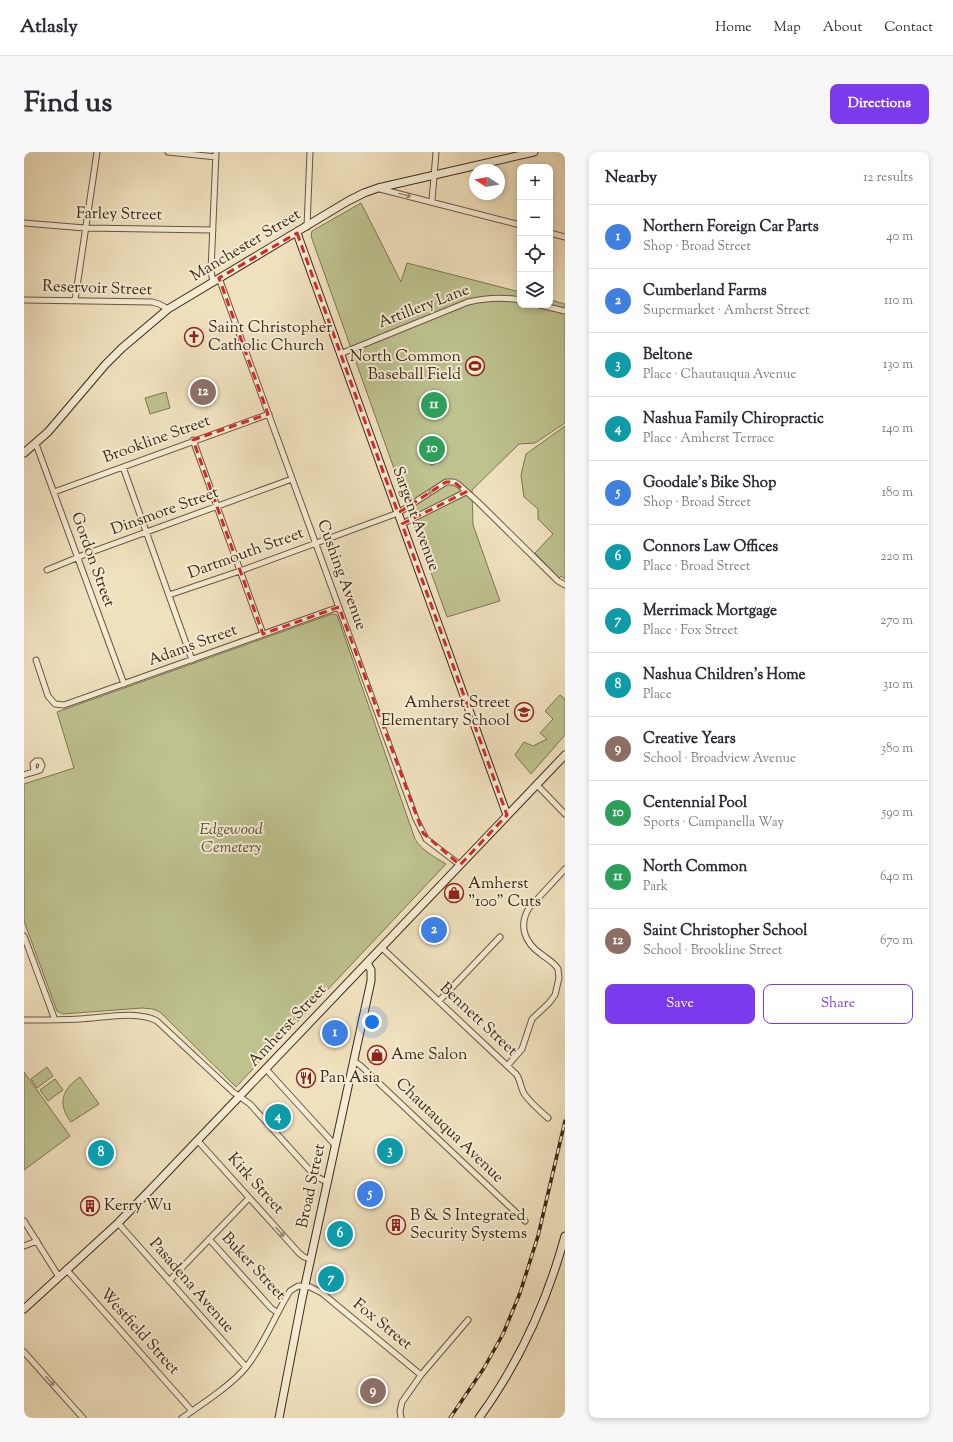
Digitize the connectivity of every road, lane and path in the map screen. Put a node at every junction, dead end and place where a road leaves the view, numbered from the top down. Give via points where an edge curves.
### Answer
1 (97, 152) edge
2 (168, 152) edge
3 (310, 152) edge
4 (436, 152) edge
5 (534, 152) edge
6 (216, 154) edge
7 (519, 154) edge
8 (434, 175) junction
9 (378, 188) junction
10 (432, 201) junction
11 (24, 223) edge
12 (517, 224) edge
13 (306, 227) junction
14 (85, 228) junction
15 (213, 230) junction
16 (297, 233) junction
17 (553, 234) edge
18 (565, 237) edge
19 (216, 280) junction
20 (24, 300) edge
21 (75, 300) junction
22 (517, 300) edge
23 (552, 308) edge
24 (168, 309) junction
25 (565, 311) edge
26 (340, 354) junction
27 (268, 414) junction
28 (193, 440) junction
29 (36, 444) junction
30 (24, 453) edge
31 (123, 467) junction
32 (292, 479) junction
33 (54, 492) junction
34 (466, 492) junction
35 (216, 507) junction
36 (398, 512) junction
37 (402, 524) junction
38 (146, 532) junction
39 (315, 543) junction
40 (78, 558) junction
41 (47, 570) dead end
42 (240, 571) junction
43 (565, 585) edge
44 (169, 595) junction
45 (339, 607) junction
46 (263, 634) junction
47 (36, 660) dead end
48 (192, 660) junction
49 (124, 684) junction
50 (565, 755) edge
51 (34, 772) dead end
52 (24, 775) edge
53 (537, 785) junction
54 (565, 814) edge
55 (507, 815) junction
56 (460, 865) junction
57 (565, 869) edge
58 (24, 936) edge
59 (500, 937) dead end
60 (26, 945) edge
61 (381, 947) junction
62 (367, 963) junction
63 (439, 1001) junction
64 (24, 1020) edge
65 (55, 1020) junction
66 (354, 1060) junction
67 (508, 1066) junction
68 (266, 1069) junction
69 (240, 1097) junction
70 (548, 1118) dead end
71 (198, 1141) junction
72 (335, 1145) junction
73 (327, 1182) junction
74 (249, 1198) junction
75 (24, 1221) edge
76 (525, 1221) dead end
77 (118, 1222) junction
78 (565, 1236) edge
79 (209, 1239) junction
80 (37, 1241) junction
81 (24, 1246) edge
82 (310, 1259) junction
83 (66, 1270) junction
84 (59, 1277) junction
85 (169, 1281) junction
86 (305, 1286) junction
87 (24, 1309) edge
88 (278, 1313) junction
89 (468, 1320) dead end
90 (24, 1352) edge
91 (246, 1367) junction
92 (421, 1375) junction
93 (192, 1411) junction
94 (83, 1418) edge
95 (182, 1418) edge
96 (279, 1418) edge
97 (401, 1418) edge
98 (479, 1418) edge

1 - 14 street
2 - 6 street
3 - 13 street
4 - 8 street
5 - 7 main road, Manchester Street
6 - 15 street, Cushing Avenue
7 - 8 main road, Manchester Street
8 - 9 main road, Manchester Street
8 - 10 street
9 -> 10 street
9 - 13 main road, Manchester Street via 348,201
10 - 12 street
11 - 14 street, Farley Street
13 - 16 main road, Manchester Street
14 - 15 street, Farley Street
14 - 21 street
15 - 19 street, Cushing Avenue via 211,271
16 - 19 main road, Manchester Street
16 - 26 main road, Sargent Avenue
17 - 18 street
19 - 24 main road, Manchester Street
19 - 27 street, Cushing Avenue
20 - 21 street, Reservoir Street
21 - 24 street, Reservoir Street via 152,302
22 - 26 street, Artillery Lane via 494,298 468,302
23 - 25 street
24 - 29 main road, Manchester Street via 111,359
26 - 36 main road, Sargent Avenue
27 - 28 street, Brookline Street
27 - 32 street, Cushing Avenue
28 - 31 street, Brookline Street
28 - 35 street
29 - 30 main road, Manchester Street
29 - 33 street, Gordon Street
31 - 33 street, Brookline Street
31 - 38 street
32 - 35 street, Dinsmore Street
32 - 39 street, Cushing Avenue
33 - 40 street, Gordon Street
34 -> 36 street, Dartmouth Street via 454,482 446,482
34 - 37 street
34 - 43 street, Dartmouth Street
35 - 38 street, Dinsmore Street
35 - 42 street
36 - 37 main road, Sargent Avenue
36 - 39 street, Dartmouth Street
37 - 55 main road, Sargent Avenue
38 - 40 street, Dinsmore Street
38 - 44 street
39 - 42 street, Dartmouth Street
39 - 45 street, Cushing Avenue
40 - 41 street, Dinsmore Street
40 - 49 street, Gordon Street
42 - 44 street, Dartmouth Street
42 - 46 street
44 - 48 street
45 - 46 street, Adams Street
45 - 56 street, Cushing Avenue via 420,828 426,839
46 - 48 street, Adams Street
47 - 49 street, Adams Street via 48,696 60,706
48 - 49 street, Adams Street
50 - 53 main road, Amherst Street
51 - 52 street
53 - 54 street
53 - 55 main road, Amherst Street
55 - 56 main road, Amherst Street
56 - 61 main road, Amherst Street
57 - 67 street via 529,908 523,924 529,944 558,969 560,978 557,990 553,999 532,1019 522,1049
58 - 60 street
59 - 63 street
60 - 65 street
61 - 62 main road, Amherst Street
61 - 63 street, Bennett Street
62 - 66 main road, Broad Street via 371,970 371,981
62 - 68 main road, Amherst Street
63 - 67 street, Bennett Street
64 - 65 street
65 - 69 street via 133,1016 157,1021
66 - 72 main road, Broad Street
66 - 76 street, Chautauqua Avenue
67 - 70 street, Bennett Street via 519,1078 525,1095
68 - 69 main road, Amherst Street
68 - 72 street
69 - 71 main road, Amherst Street
69 - 73 street via 250,1104 315,1176
71 - 74 street, Kirk Street
71 - 77 main road, Amherst Street
72 - 73 main road, Broad Street
73 - 82 main road, Broad Street
74 - 79 street
74 -> 82 street, Kirk Street via 299,1253
75 - 80 street
77 - 83 main road, Amherst Street
77 - 85 street, Pasadena Avenue
78 - 98 main road via 549,1289 530,1333
79 - 85 street
79 - 88 street, Buker Street
80 - 81 street
80 - 84 street
82 - 86 main road, Broad Street
83 - 84 main road, Amherst Street
83 - 93 street, Westfield Street
84 - 87 main road, Amherst Street
85 - 91 street, Pasadena Avenue
86 - 88 street via 292,1289
86 - 92 street, Fox Street via 322,1293
86 - 96 main road, Broad Street
88 - 91 street via 264,1341
89 - 92 street
90 -> 94 street
91 - 93 street
92 - 97 street via 402,1402
93 - 95 street

